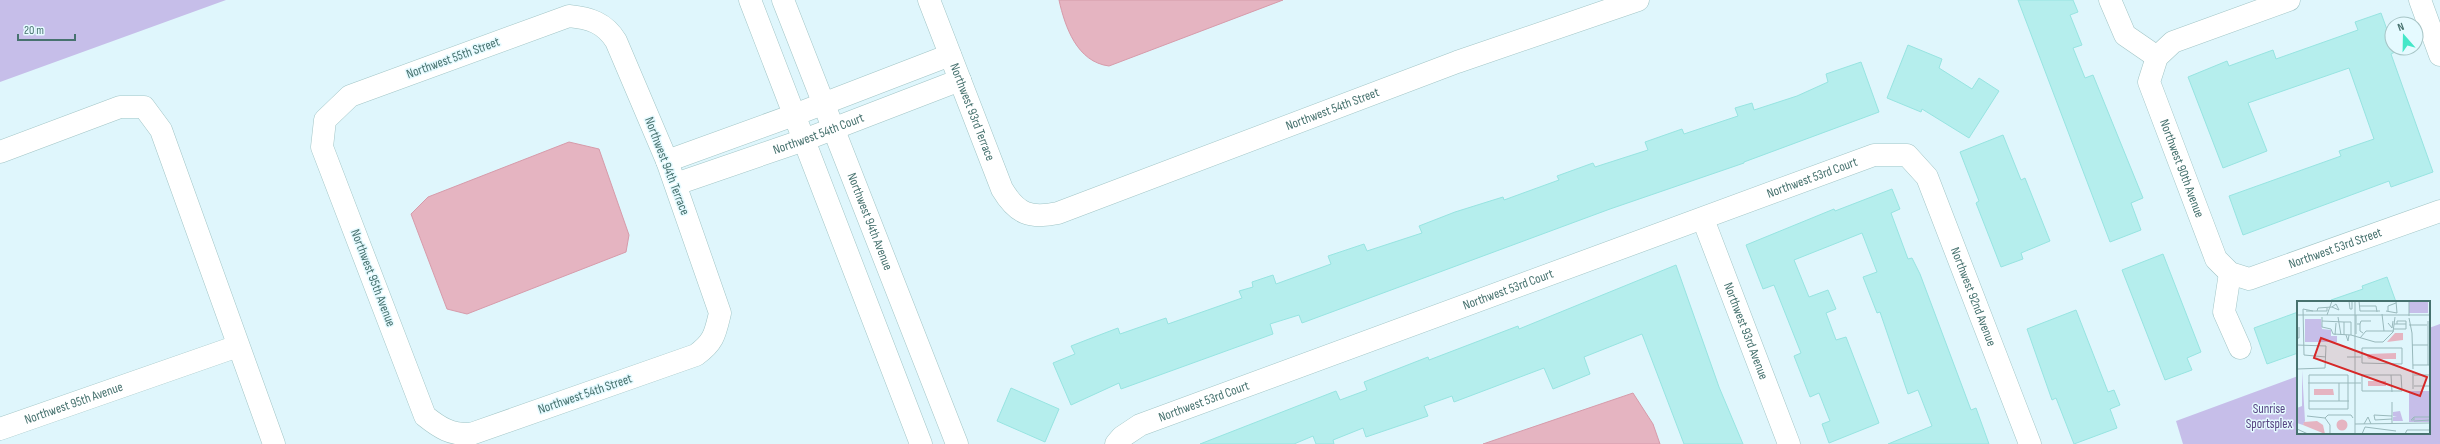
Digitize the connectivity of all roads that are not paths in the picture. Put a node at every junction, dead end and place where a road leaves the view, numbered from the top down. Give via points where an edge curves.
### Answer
1 (750, 0) edge
2 (783, 0) edge
3 (929, 0) edge
4 (1638, 0) edge
5 (2110, 0) edge
6 (2289, 0) edge
7 (2420, 0) edge
8 (589, 18) joint
9 (950, 55) junction
10 (2440, 55) edge
11 (2157, 57) junction
12 (960, 80) junction
13 (823, 104) junction
14 (794, 115) junction
15 (324, 120) joint
16 (833, 129) junction
17 (804, 140) junction
18 (0, 152) edge
19 (1906, 155) joint
20 (667, 161) junction
21 (676, 184) junction
22 (2440, 211) edge
23 (1028, 215) joint
24 (1702, 219) junction
25 (2230, 273) junction
26 (716, 328) joint
27 (238, 346) junction
28 (2240, 348) dead end
29 (440, 428) joint
30 (0, 429) edge
31 (274, 444) edge
32 (921, 444) edge
33 (957, 444) edge
34 (1116, 444) edge
35 (1789, 444) edge
36 (2030, 444) edge

1 - 14 street
2 - 13 street, Northwest 94th Avenue
3 - 9 street, Northwest 93rd Terrace
4 - 23 street, Northwest 54th Street via 1456,62 1058,213
5 - 11 street via 2125,35
6 - 11 street via 2173,42
7 - 10 street
8 - 15 street, Northwest 55th Street via 569,16 350,96
8 - 20 street, Northwest 94th Terrace via 609,29 616,41
9 - 12 street, Northwest 93rd Terrace
9 - 13 street, Northwest 54th Court
11 - 25 street, Northwest 90th Avenue via 2149,82 2216,259
12 - 16 street, Northwest 54th Court
12 - 23 street, Northwest 93rd Terrace via 1002,189 1017,209
13 - 14 street, Northwest 54th Court
13 - 16 street, Northwest 94th Avenue
14 - 17 street
14 - 20 street, Northwest 54th Court
15 - 29 street, Northwest 95th Avenue via 322,147 425,416
16 - 17 street, Northwest 54th Court
16 - 33 street, Northwest 94th Avenue
17 - 21 street, Northwest 54th Court
17 - 32 street
18 - 27 street via 120,107 144,107 161,130
19 - 24 street, Northwest 53rd Court via 1874,155
19 - 36 street, Northwest 92nd Avenue via 1927,177
20 - 21 street, Northwest 94th Terrace
21 - 26 street, Northwest 94th Terrace via 720,313
22 - 25 street, Northwest 53rd Street via 2249,278
24 - 34 street, Northwest 53rd Court via 1140,425
24 - 35 street, Northwest 93rd Avenue
25 - 28 street via 2224,312
26 - 29 street, Northwest 54th Street via 709,345 688,358 471,434 458,435
27 - 30 street, Northwest 95th Avenue
27 - 31 street

